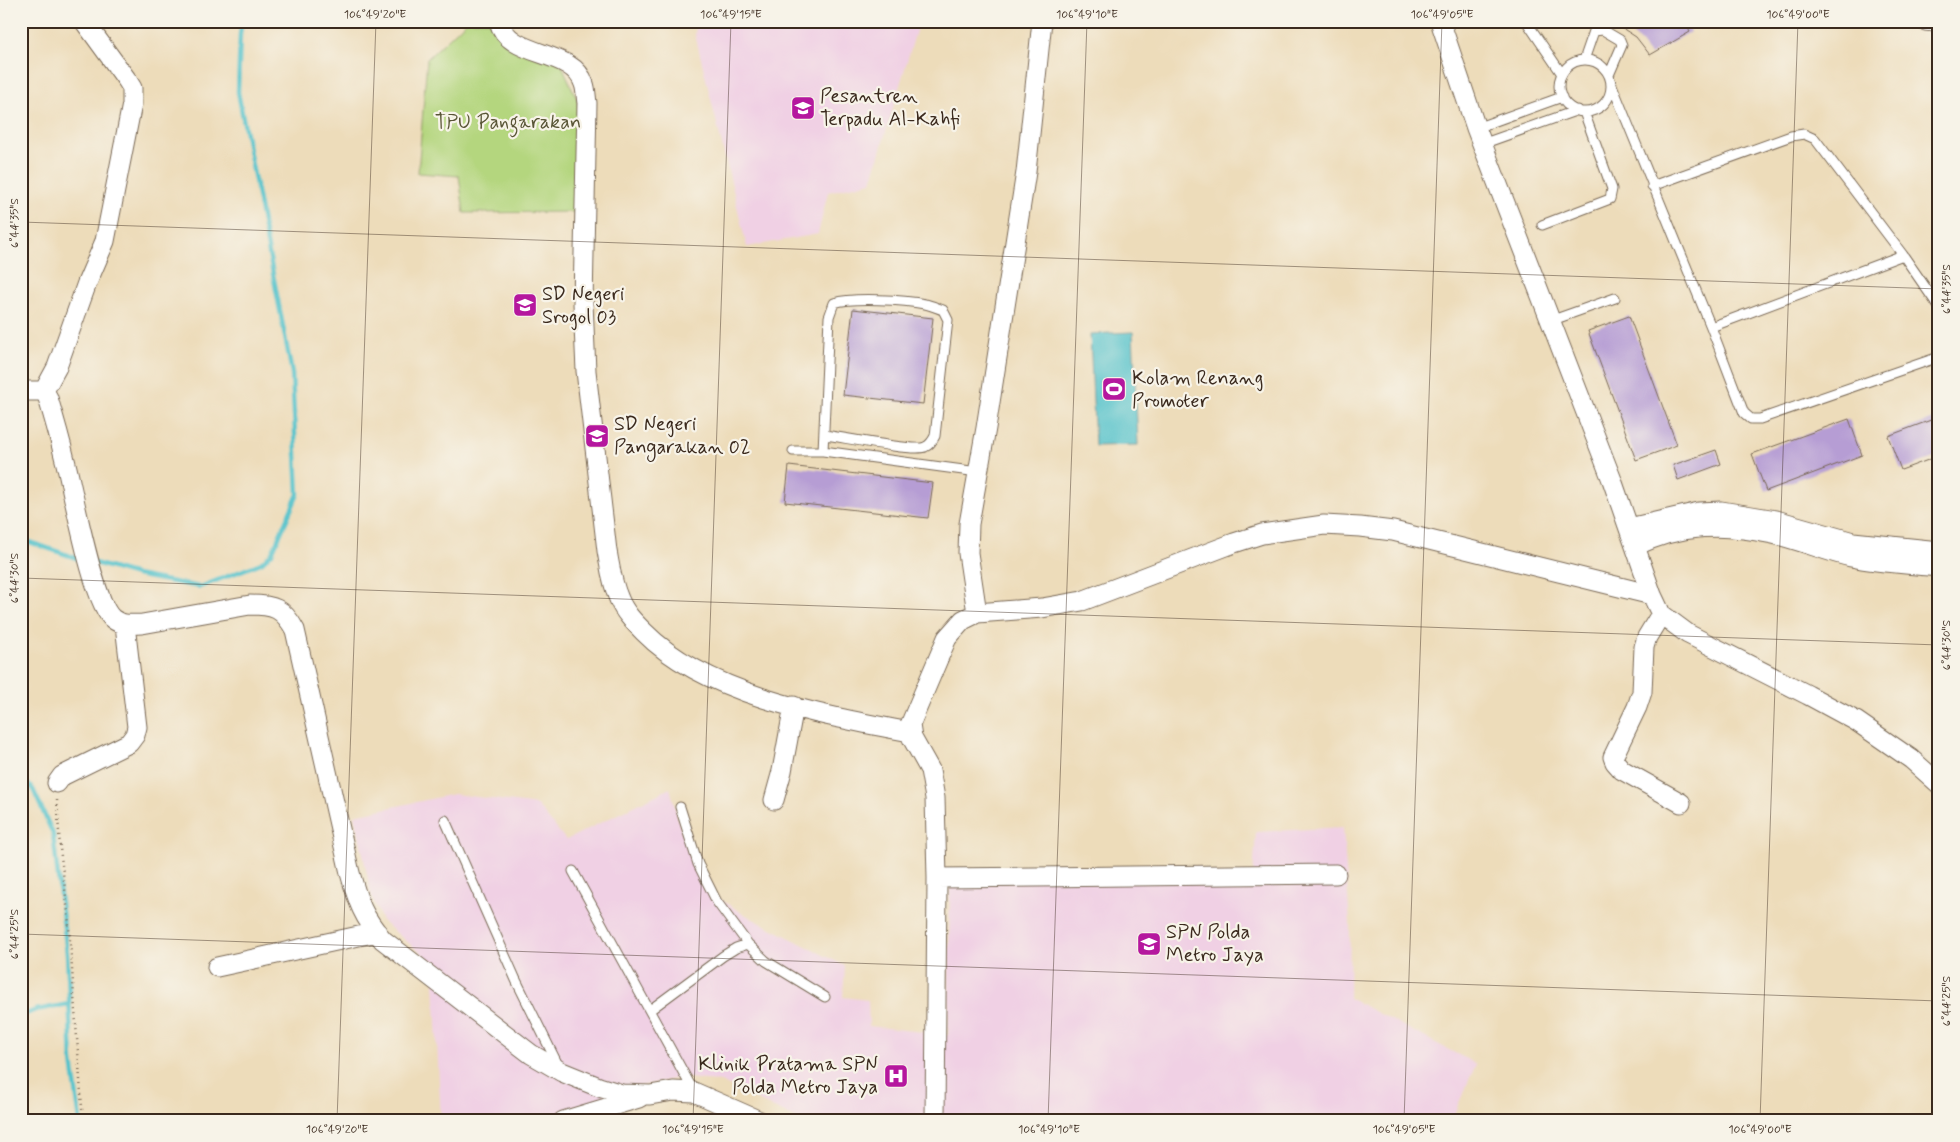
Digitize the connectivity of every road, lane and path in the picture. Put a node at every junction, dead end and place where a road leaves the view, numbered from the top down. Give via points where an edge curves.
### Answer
1 (84, 21) edge
2 (500, 21) edge
3 (1042, 21) edge
4 (1440, 21) edge
5 (1526, 21) edge
6 (1916, 21) edge
7 (1939, 23) edge
8 (1584, 60) junction
9 (1562, 74) junction
10 (1611, 80) junction
11 (1562, 97) junction
12 (1581, 111) junction
13 (1479, 136) junction
14 (1652, 186) junction
15 (1542, 225) dead end
16 (1903, 255) junction
17 (1615, 298) dead end
18 (1939, 307) edge
19 (1550, 321) junction
20 (1711, 327) junction
21 (1939, 357) edge
22 (21, 391) edge
23 (44, 391) junction
24 (825, 434) junction
25 (793, 451) dead end
26 (823, 451) junction
27 (978, 472) junction
28 (1632, 537) junction
29 (1852, 549) junction
30 (1939, 551) edge
31 (1939, 567) edge
32 (1652, 595) junction
33 (977, 613) junction
34 (1661, 614) junction
35 (125, 625) junction
36 (794, 706) junction
37 (910, 732) junction
38 (57, 784) joint
39 (1939, 784) edge
40 (774, 800) dead end
41 (1681, 803) dead end
42 (680, 807) dead end
43 (445, 820) dead end
44 (573, 871) dead end
45 (1336, 874) dead end
46 (937, 878) junction
47 (377, 932) junction
48 (748, 944) junction
49 (217, 967) dead end
50 (825, 997) dead end
51 (650, 1010) junction
52 (562, 1072) junction
53 (694, 1092) junction
54 (650, 1095) junction
55 (596, 1116) edge
56 (83, 1121) edge
57 (563, 1121) edge
58 (760, 1121) edge
59 (935, 1121) edge

1 - 23 street via 132,88 132,104 105,241 57,367
2 - 36 street via 506,35 514,42 564,62 584,82 587,103 583,234 586,371 607,551 619,600 648,636 696,671
3 - 27 street via 1026,172
4 - 13 street
5 - 9 lane
6 - 7 lane via 1929,27
8 - 9 lane via 1575,62
8 - 10 lane via 1594,61 1603,67
8 - 10 lane via 1594,31 1603,30 1620,40 1622,45
9 - 11 lane
10 - 12 lane via 1610,94 1605,103 1594,110
10 - 14 lane
11 - 12 lane via 1569,106
11 - 13 lane
12 - 13 lane
12 - 15 lane via 1612,189 1610,199
13 - 19 street
14 - 16 lane via 1804,134 1815,140
14 - 20 lane
16 - 18 lane
16 - 20 lane
17 - 19 lane
19 - 28 street
20 - 21 lane via 1744,413 1751,419 1760,419
22 - 23 street
23 - 35 street via 65,460 92,574 105,609 112,619
24 - 24 lane via 829,317 834,303 871,300 925,304 944,310 948,320 932,442 925,448 910,448
24 - 26 lane
25 - 26 lane
26 - 27 lane
27 - 33 street via 968,524
28 - 29 street via 1720,526
28 - 32 street
29 - 30 street
29 - 31 street
32 - 33 street via 1393,531 1324,526 1262,534 1082,601
32 - 34 street
33 - 37 street via 963,620 947,638 912,718
34 - 39 street via 1688,634 1856,721 1911,758
34 - 41 street via 1644,647 1642,692 1637,707 1613,757 1622,770
35 - 38 street via 137,727 135,735 129,743 62,776
35 - 47 street via 250,605 265,605 288,616 295,630 356,896 369,924
36 - 37 street
36 - 40 street
37 - 46 street via 930,770 933,784
38 - 56 path
42 - 48 lane via 698,864 718,902
43 - 52 lane via 516,980
44 - 51 lane
45 - 46 street
46 - 59 street
47 - 49 street
47 - 52 street via 383,940 531,1054
48 - 50 lane via 766,961
48 - 51 lane via 729,952
51 - 53 lane
52 - 54 street via 599,1088 622,1094
53 - 54 street
53 - 58 street
54 - 55 street
55 - 57 street

